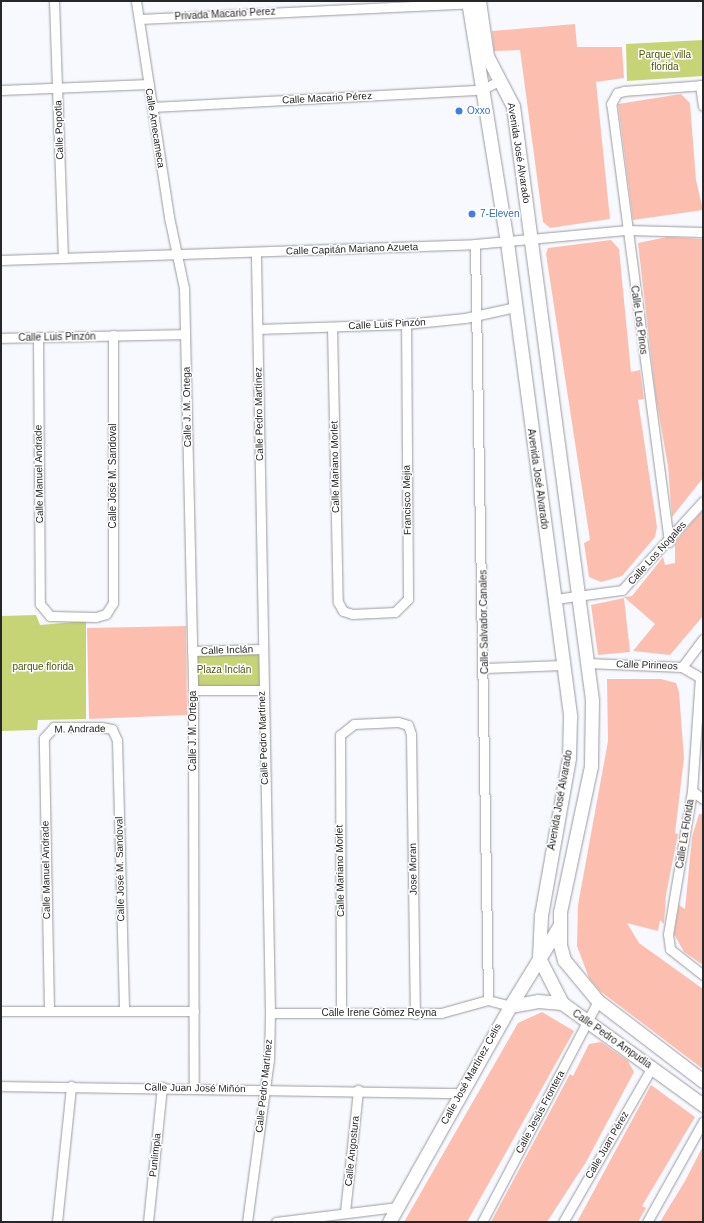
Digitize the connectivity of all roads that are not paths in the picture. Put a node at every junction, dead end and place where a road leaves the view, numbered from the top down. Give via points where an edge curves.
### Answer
1 (54, 1) edge
2 (136, 1) edge
3 (474, 2) edge
4 (297, 5) edge
5 (139, 19) junction
6 (499, 81) junction
7 (149, 84) junction
8 (702, 85) edge
9 (57, 89) junction
10 (1, 90) edge
11 (481, 90) junction
12 (703, 106) edge
13 (152, 107) junction
14 (628, 230) junction
15 (703, 232) edge
16 (532, 239) junction
17 (507, 242) junction
18 (475, 244) junction
19 (256, 253) junction
20 (178, 254) junction
21 (63, 258) junction
22 (1, 260) edge
23 (515, 307) junction
24 (477, 315) junction
25 (406, 324) junction
26 (332, 327) junction
27 (258, 329) junction
28 (185, 334) junction
29 (113, 335) junction
30 (1, 338) edge
31 (38, 338) junction
32 (703, 501) edge
33 (669, 542) junction
34 (579, 597) junction
35 (555, 599) junction
36 (339, 607) joint
37 (42, 610) joint
38 (703, 639) edge
39 (262, 649) junction
40 (192, 651) junction
41 (587, 663) junction
42 (563, 665) junction
43 (682, 666) junction
44 (485, 668) junction
45 (702, 678) edge
46 (193, 690) junction
47 (262, 690) junction
48 (408, 725) joint
49 (112, 729) joint
50 (48, 730) joint
51 (692, 791) junction
52 (703, 799) edge
53 (558, 928) junction
54 (539, 958) junction
55 (703, 975) edge
56 (488, 1000) junction
57 (598, 1001) junction
58 (562, 1003) junction
59 (510, 1006) junction
60 (1, 1010) edge
61 (50, 1010) junction
62 (124, 1010) junction
63 (194, 1011) junction
64 (341, 1012) junction
65 (270, 1013) junction
66 (415, 1014) junction
67 (586, 1023) junction
68 (652, 1067) junction
69 (703, 1080) edge
70 (1, 1086) edge
71 (71, 1086) junction
72 (162, 1087) junction
73 (194, 1087) junction
74 (266, 1088) junction
75 (358, 1090) junction
76 (460, 1093) junction
77 (703, 1104) edge
78 (703, 1122) edge
79 (398, 1207) junction
80 (345, 1212) junction
81 (57, 1222) edge
82 (148, 1222) edge
83 (247, 1222) edge
84 (276, 1222) edge
85 (389, 1222) edge
86 (482, 1222) edge
87 (563, 1222) edge
88 (647, 1222) edge

1 - 9 street, Calle Popotla
2 - 5 street, Calle Amecameca
3 - 4 street, Privada Macario Perez
3 - 6 street, Avenida José Alvarado via 487,56
3 - 11 street, Avenida José Alvarado
4 - 5 street, Privada Macario Perez
5 - 7 street, Calle Amecameca
6 - 11 street, Calle Macario Pérez
6 - 16 street, Avenida José Alvarado via 513,106
7 - 9 street
7 - 13 street, Calle Amecameca
8 - 12 street
8 - 14 street, Calle Los Pinos via 624,91 613,98
9 - 10 street
9 - 21 street, Calle Popotla
11 - 13 street, Calle Macario Pérez
11 - 17 street, Avenida José Alvarado
13 - 20 street, Calle Amecameca
14 - 15 street, Calle Capitán Mariano Azueta
14 - 16 street, Calle Capitán Mariano Azueta
14 - 33 street, Calle Los Pinos
16 - 17 street, Calle Capitán Mariano Azueta
16 - 34 street, Avenida José Alvarado
17 - 18 street, Calle Capitán Mariano Azueta
17 - 23 street, Avenida José Alvarado
18 - 19 street, Calle Capitán Mariano Azueta
18 - 24 street, Calle Salvador Canales
19 - 20 street, Calle Capitán Mariano Azueta
19 - 27 street, Calle Pedro Martínez
20 - 21 street, Calle Capitán Mariano Azueta
20 - 28 street, Calle J. M. Ortega via 184,288
21 - 22 street, Calle Capitán Mariano Azueta
23 - 24 street, Calle Luis Pinzón
23 - 35 street, Avenida José Alvarado
24 - 25 street, Calle Luis Pinzón
24 - 44 street, Calle Salvador Canales
25 - 26 street, Calle Luis Pinzón
25 - 36 street, Francisco Mejia via 408,599 395,612 352,614
26 - 27 street, Calle Luis Pinzón
26 - 36 street, Calle Mariano Morlet
27 - 39 street, Calle Pedro Martínez
28 - 29 street, Calle Luis Pinzón
28 - 40 street, Calle J. M. Ortega
29 - 31 street, Calle Luis Pinzón
29 - 37 street, Calle José M. Sandoval via 113,603 106,614 56,618
30 - 31 street, Calle Luis Pinzón
31 - 37 street, Calle Manuel Andrade
32 - 33 street, Calle Los Nogales
33 - 34 street, Calle Los Nogales via 622,590
34 - 35 street, Calle Los Nogales
34 - 41 street, Avenida José Alvarado
35 - 42 street, Avenida José Alvarado
38 - 43 street
39 - 40 street, Calle Inclán
39 - 47 street, Calle Pedro Martínez
40 - 46 street, Calle J. M. Ortega
41 - 43 street, Calle Pirineos
41 - 53 street, Avenida José Alvarado via 594,746
42 - 44 street
42 - 54 street, Avenida José Alvarado via 570,717 569,758 541,914
43 - 45 street, Calle Pirineos
44 - 56 street, Calle Salvador Canales
45 - 51 street, Calle La Florida
46 - 47 street
46 - 63 street, Calle J. M. Ortega
47 - 65 street, Calle Pedro Martínez
48 - 64 street, Calle Mariano Morlet via 398,722 354,724 343,730 339,742
48 - 66 street, Jose Moran via 411,734
49 - 50 street, M. Andrade
49 - 62 street, Calle José M. Sandoval via 117,740
50 - 61 street, Calle Manuel Andrade via 43,746
51 - 52 street
51 - 55 street, Calle La Florida via 668,943 676,955
53 - 54 street, Calle José Martínez Celis
53 - 57 street, Calle Pedro Ampudia via 564,960
54 - 58 street, Calle Pedro Ampudia
54 - 59 street, Calle José Martínez Celis
56 - 59 street
56 - 66 street, Calle Irene Gómez Reyna via 441,1013
57 - 67 street, Calle Jesús Frontera
57 - 69 street, Calle Pedro Ampudia
58 - 59 street via 538,1001
58 - 67 street, Calle Pedro Ampudia
59 - 76 street, Calle José Martínez Celis
60 - 61 street
61 - 62 street
62 - 63 street
63 - 73 street, Calle J. M. Ortega
64 - 65 street, Calle Irene Gómez Reyna
64 - 66 street, Calle Irene Gómez Reyna
65 - 74 street, Calle Pedro Martínez
67 - 68 street, Calle Pedro Ampudia
67 - 86 street, Calle Jesús Frontera
68 - 77 street, Calle Pedro Ampudia
68 - 87 street, Calle Juan Pérez
70 - 71 street, Calle Juan José Miñón
71 - 72 street, Calle Juan José Miñón
71 - 81 street
72 - 73 street, Calle Juan José Miñón
72 - 82 street, Punlimpia
73 - 74 street, Calle Juan José Miñón
74 - 75 street, Calle Juan José Miñón
74 - 83 street, Calle Pedro Martínez
75 - 76 street, Calle Juan José Miñón
75 - 80 street, Calle Angostura
76 - 79 street, Calle José Martínez Celis
78 - 88 street
79 - 80 street
79 - 85 street, Calle José Martínez Celis
80 - 84 street

